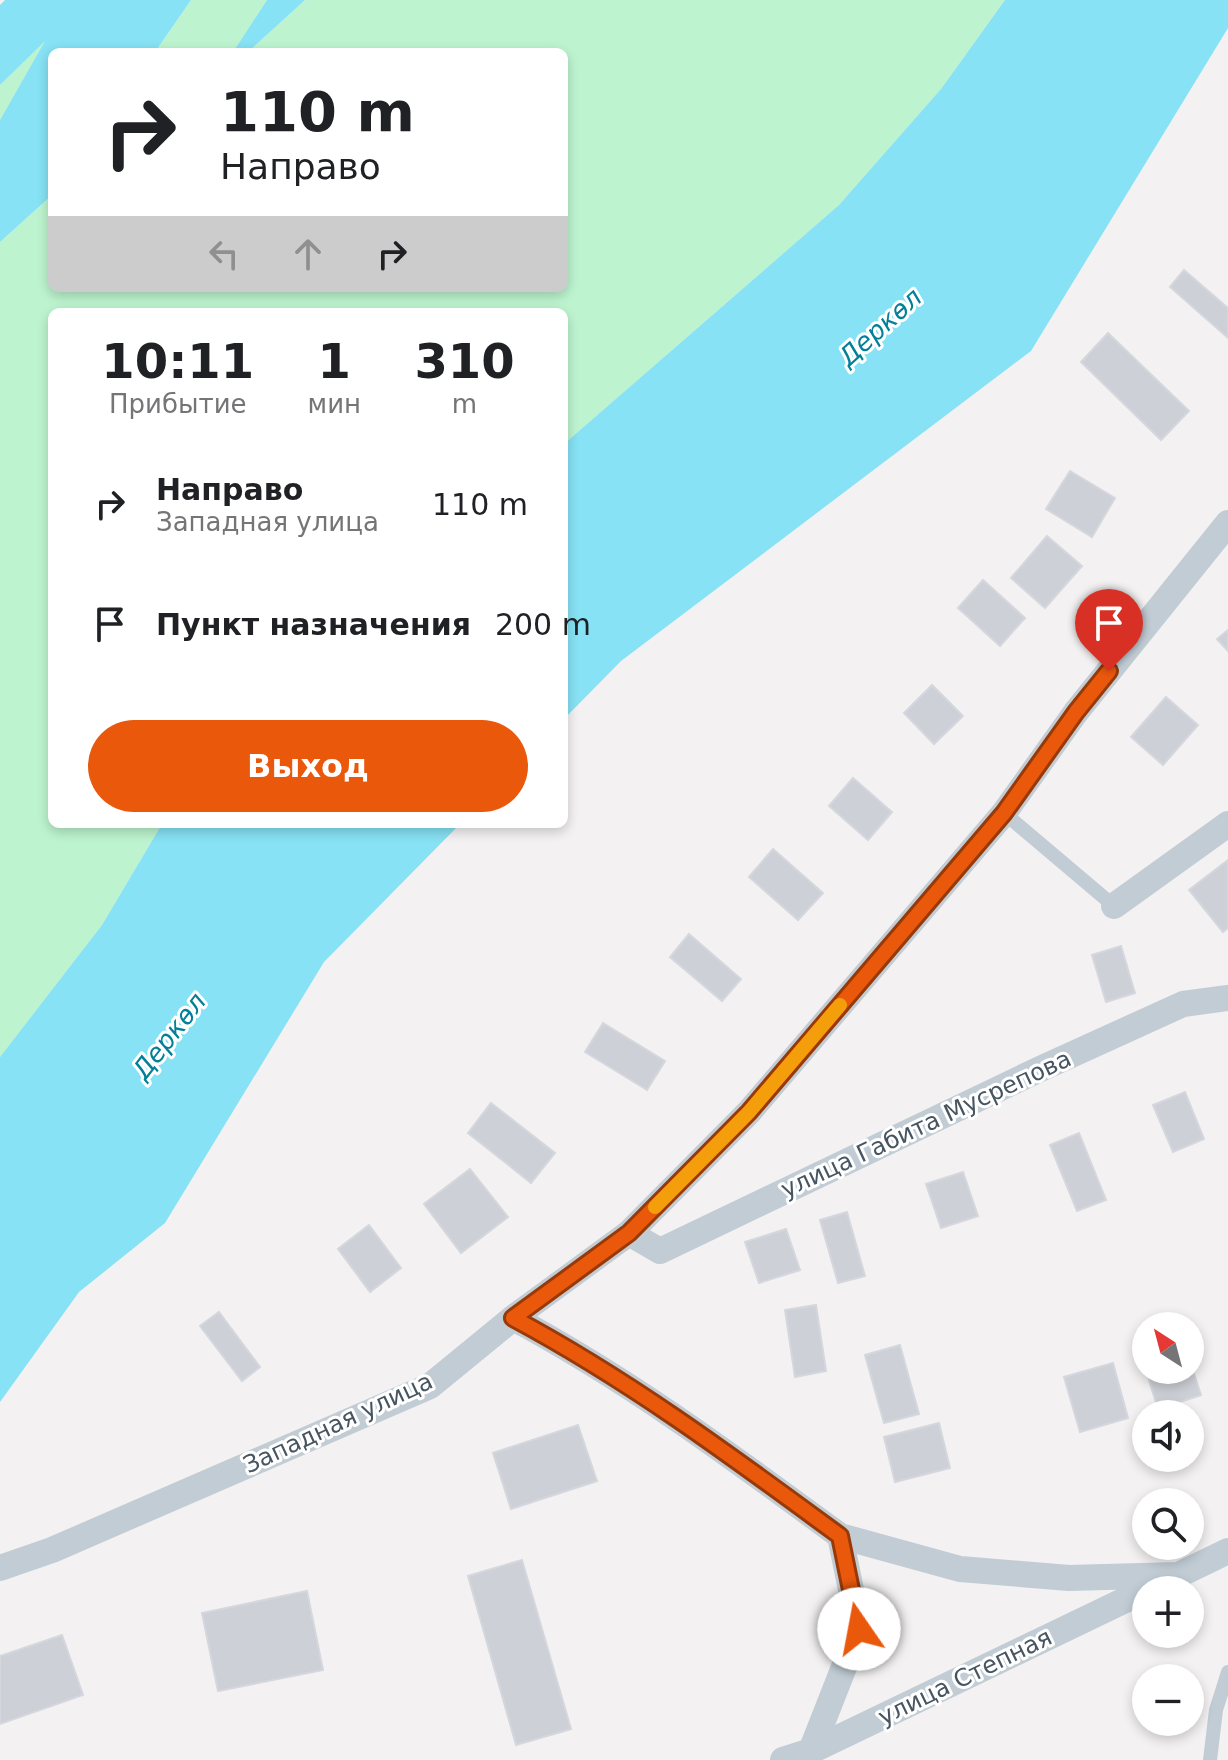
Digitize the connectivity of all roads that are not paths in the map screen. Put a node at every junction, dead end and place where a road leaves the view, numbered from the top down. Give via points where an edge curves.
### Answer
1 (1228, 523) edge
2 (1004, 813) junction
3 (1228, 824) edge
4 (1114, 906) joint
5 (1228, 998) edge
6 (629, 1233) junction
7 (513, 1318) junction
8 (840, 1536) junction
9 (1228, 1551) edge
10 (0, 1568) edge
11 (1177, 1575) joint
12 (1132, 1597) edge
13 (1228, 1672) edge
14 (811, 1751) junction
15 (783, 1760) edge
16 (1210, 1760) edge

1 - 2 street, Западная улица via 1076,712
2 - 4 lane
2 - 6 street, Западная улица via 749,1112
3 - 4 street
5 - 6 street, улица Габита Мусрепова via 1183,1004 660,1251
6 - 7 street, Западная улица
7 - 8 street via 577,1352 715,1444
7 - 10 street, Западная улица via 430,1386
8 - 11 street via 960,1569 1069,1578
8 - 14 street via 859,1629
9 - 11 street, улица Степная
12 - 14 street, улица Степная
13 - 16 lane via 1216,1710
14 - 15 street, улица Степная

